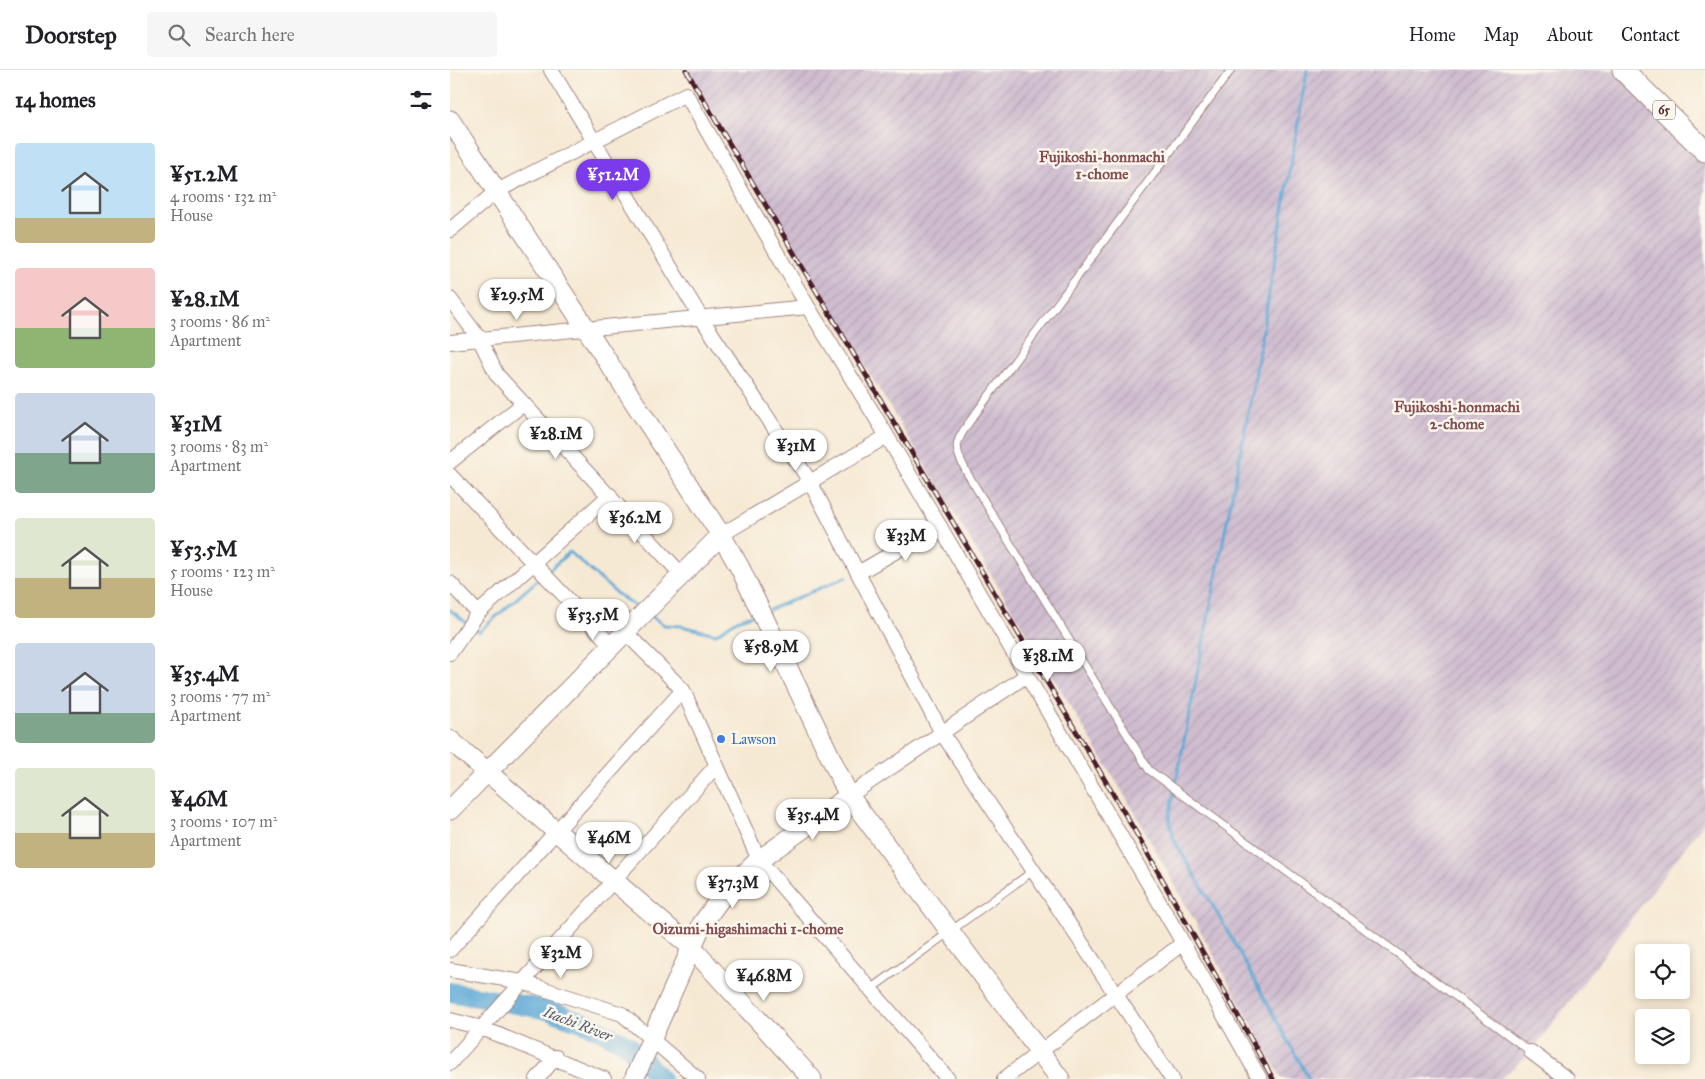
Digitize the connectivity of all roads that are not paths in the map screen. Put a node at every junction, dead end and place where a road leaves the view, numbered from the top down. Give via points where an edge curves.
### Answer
1 (551, 70) edge
2 (1231, 70) edge
3 (1622, 70) edge
4 (450, 120) edge
5 (593, 141) junction
6 (1705, 151) edge
7 (497, 191) junction
8 (450, 230) edge
9 (450, 299) edge
10 (808, 307) junction
11 (700, 316) junction
12 (586, 329) junction
13 (479, 338) junction
14 (450, 342) edge
15 (523, 404) junction
16 (887, 436) junction
17 (450, 462) edge
18 (450, 475) edge
19 (810, 480) junction
20 (610, 495) junction
21 (940, 526) junction
22 (721, 535) junction
23 (535, 564) junction
24 (858, 573) junction
25 (682, 575) junction
26 (450, 583) edge
27 (478, 613) junction
28 (626, 632) junction
29 (612, 646) junction
30 (450, 653) edge
31 (1027, 675) junction
32 (683, 690) junction
33 (942, 732) junction
34 (450, 740) edge
35 (716, 766) junction
36 (488, 771) junction
37 (849, 796) junction
38 (450, 810) edge
39 (558, 831) junction
40 (759, 860) junction
41 (1034, 871) junction
42 (614, 880) junction
43 (948, 932) junction
44 (1183, 943) junction
45 (691, 947) junction
46 (450, 950) edge
47 (450, 970) edge
48 (522, 982) junction
49 (871, 989) junction
50 (1115, 994) junction
51 (450, 1020) edge
52 (486, 1024) junction
53 (651, 1040) junction
54 (1038, 1051) junction
55 (1531, 1052) joint
56 (556, 1057) junction
57 (450, 1063) edge
58 (537, 1079) edge
59 (604, 1079) edge
60 (634, 1079) edge
61 (698, 1079) edge
62 (812, 1079) edge
63 (948, 1079) edge
64 (1004, 1079) edge
65 (1060, 1079) edge
66 (1172, 1079) edge
67 (1260, 1079) edge
68 (1567, 1079) edge

1 - 5 street
2 - 55 lane via 957,440 956,452 1149,770
3 - 6 main road, 65 / 65
4 - 7 street
5 - 7 street
5 - 10 street via 686,94
5 - 11 street
7 - 8 street
7 - 12 street
9 - 13 street
10 - 11 street
10 - 16 street
11 - 12 street
11 - 19 street
12 - 13 street
12 - 22 street
13 - 14 street
13 - 15 street via 497,374
15 - 17 street
15 - 20 street
16 - 19 street
16 - 21 street
18 - 23 street
19 - 22 street
19 - 24 street
20 - 23 street
20 - 25 street
21 - 24 street
21 - 31 street
22 - 25 street
22 - 37 street via 740,568
23 - 27 street
23 - 29 street
24 - 33 street
25 - 28 street
26 - 27 street
27 - 30 street
28 - 29 street
28 - 32 street
29 - 36 street
31 - 33 street
31 - 44 street
32 - 35 street
32 - 39 street
33 - 37 street
33 - 41 street
34 - 36 street
35 - 40 street
35 - 42 street
36 - 38 street
36 - 39 street
37 - 40 street
37 - 43 street
39 - 42 street
39 - 46 street
40 - 45 street via 725,892 702,924
40 - 49 street
41 - 43 lane
41 - 50 street
42 - 45 street
42 - 48 street
43 - 49 lane
43 - 54 street
44 - 50 street
44 - 67 street
45 - 53 street
45 - 62 street
47 - 48 street
48 - 52 street
48 - 53 street via 622,1014
49 - 63 street
50 - 54 street
50 - 66 street
51 - 52 street
52 - 56 street
52 - 57 street
53 - 60 street
53 - 61 street
54 - 64 street
54 - 65 street
55 - 68 street
56 - 58 street
56 - 59 street

